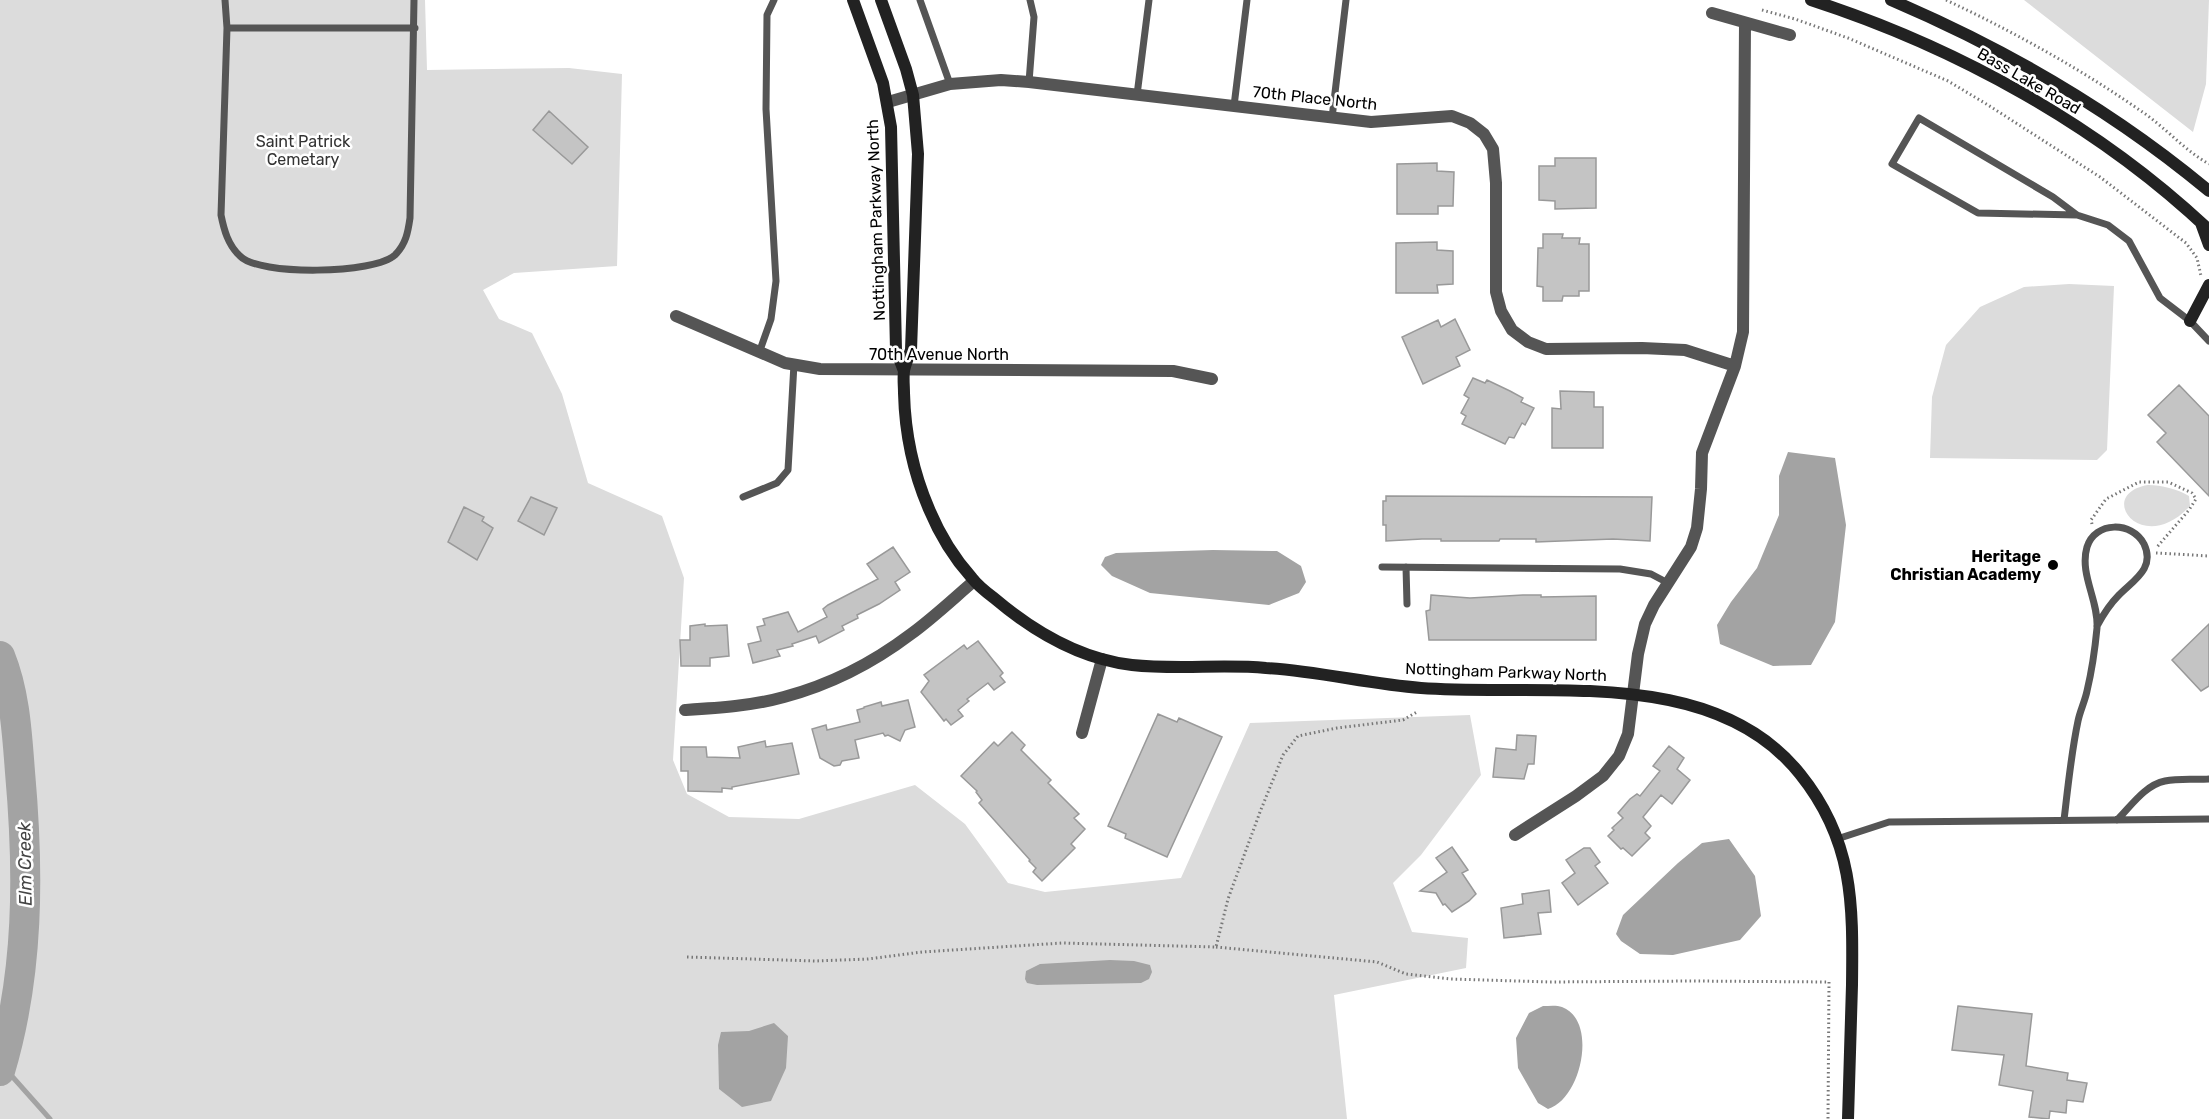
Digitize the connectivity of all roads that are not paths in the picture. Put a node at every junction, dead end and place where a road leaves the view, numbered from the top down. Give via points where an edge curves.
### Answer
1 (225, 0) edge
2 (414, 0) edge
3 (774, 0) edge
4 (853, 0) edge
5 (881, 0) edge
6 (920, 0) edge
7 (1030, 0) edge
8 (1149, 0) edge
9 (1247, 0) edge
10 (1346, 0) edge
11 (1810, 0) edge
12 (1891, 0) edge
13 (1712, 13) dead end
14 (1745, 23) junction
15 (227, 28) junction
16 (415, 28) junction
17 (1790, 35) dead end
18 (1029, 82) junction
19 (950, 84) junction
20 (913, 94) junction
21 (1137, 95) junction
22 (888, 102) junction
23 (1234, 106) junction
24 (1332, 118) junction
25 (2209, 191) edge
26 (2077, 215) junction
27 (2205, 226) edge
28 (2209, 245) edge
29 (2205, 280) edge
30 (2209, 304) edge
31 (676, 316) dead end
32 (2190, 321) junction
33 (2209, 341) edge
34 (759, 353) junction
35 (794, 364) junction
36 (1735, 366) junction
37 (904, 371) junction
38 (1212, 379) dead end
39 (743, 497) dead end
40 (1382, 567) dead end
41 (1406, 567) junction
42 (974, 581) junction
43 (1668, 583) junction
44 (1407, 604) dead end
45 (2097, 626) junction
46 (1102, 659) junction
47 (1633, 693) junction
48 (685, 710) dead end
49 (1082, 733) dead end
50 (2209, 779) edge
51 (2209, 819) edge
52 (2064, 820) junction
53 (2117, 820) junction
54 (1515, 835) dead end
55 (1837, 839) junction
56 (1848, 1119) edge

1 - 15 lane
2 - 16 lane
3 - 34 lane via 766,15 766,109 776,281 771,320
4 - 22 street, Nottingham Parkway North
5 - 20 street, Nottingham Parkway North
6 - 19 lane
7 - 18 lane via 1034,17
8 - 21 lane
9 - 23 lane
10 - 24 lane
11 - 27 street, Bass Lake Road via 1920,42 2025,95 2119,156
12 - 25 street, Bass Lake Road via 1980,41 2094,105
13 - 14 street
14 - 17 street
14 - 36 street via 1743,332
15 - 16 lane
15 - 16 lane via 221,215 225,236 241,258 271,269 314,270 364,266 393,256 407,238
18 - 19 street, 70th Place North
18 - 21 street, 70th Place North
19 - 20 street, 70th Place North
20 - 22 street, 70th Place North
20 - 37 street, Nottingham Parkway North via 917,165 911,350
21 - 23 street, 70th Place North
22 - 37 street, Nottingham Parkway North via 896,350
23 - 24 street, 70th Place North
24 - 36 street, 70th Place North via 1371,122 1452,116 1484,134 1496,166 1496,292 1512,330 1528,342 1546,349 1685,350
26 - 26 lane via 1919,118 1892,164 1978,213
26 - 32 lane via 2108,225 2129,241 2160,298
27 - 28 street
29 - 32 street
30 - 32 street
31 - 34 street, 70th Avenue North
32 - 33 lane
34 - 35 street, 70th Avenue North
35 - 37 street, 70th Avenue North via 820,369
35 - 39 lane via 788,470 777,483
36 - 43 street via 1702,453 1698,518 1691,547
37 - 38 street, 70th Avenue North via 1173,371
37 - 42 street, Nottingham Parkway North via 906,418 917,481 952,552
40 - 41 lane
41 - 43 lane via 1620,569 1651,574
41 - 44 lane
42 - 46 street, Nottingham Parkway North via 1042,633
42 - 48 street via 910,634 868,662 826,682 785,697 740,706
43 - 47 street via 1644,624
45 - 45 lane via 2087,547 2094,535 2109,528 2124,528 2140,537 2146,551 2144,570 2115,598
45 - 52 lane via 2070,763
46 - 47 street, Nottingham Parkway North via 1166,668 1262,667 1319,672 1420,688
46 - 49 street
47 - 54 street via 1628,734 1619,756 1603,776
47 - 55 street, Nottingham Parkway North via 1709,711 1773,747 1799,772 1821,804
50 - 53 lane via 2158,783
51 - 53 lane
52 - 53 lane
52 - 55 lane via 1889,822
55 - 56 street, Nottingham Parkway North via 1849,878 1853,918

